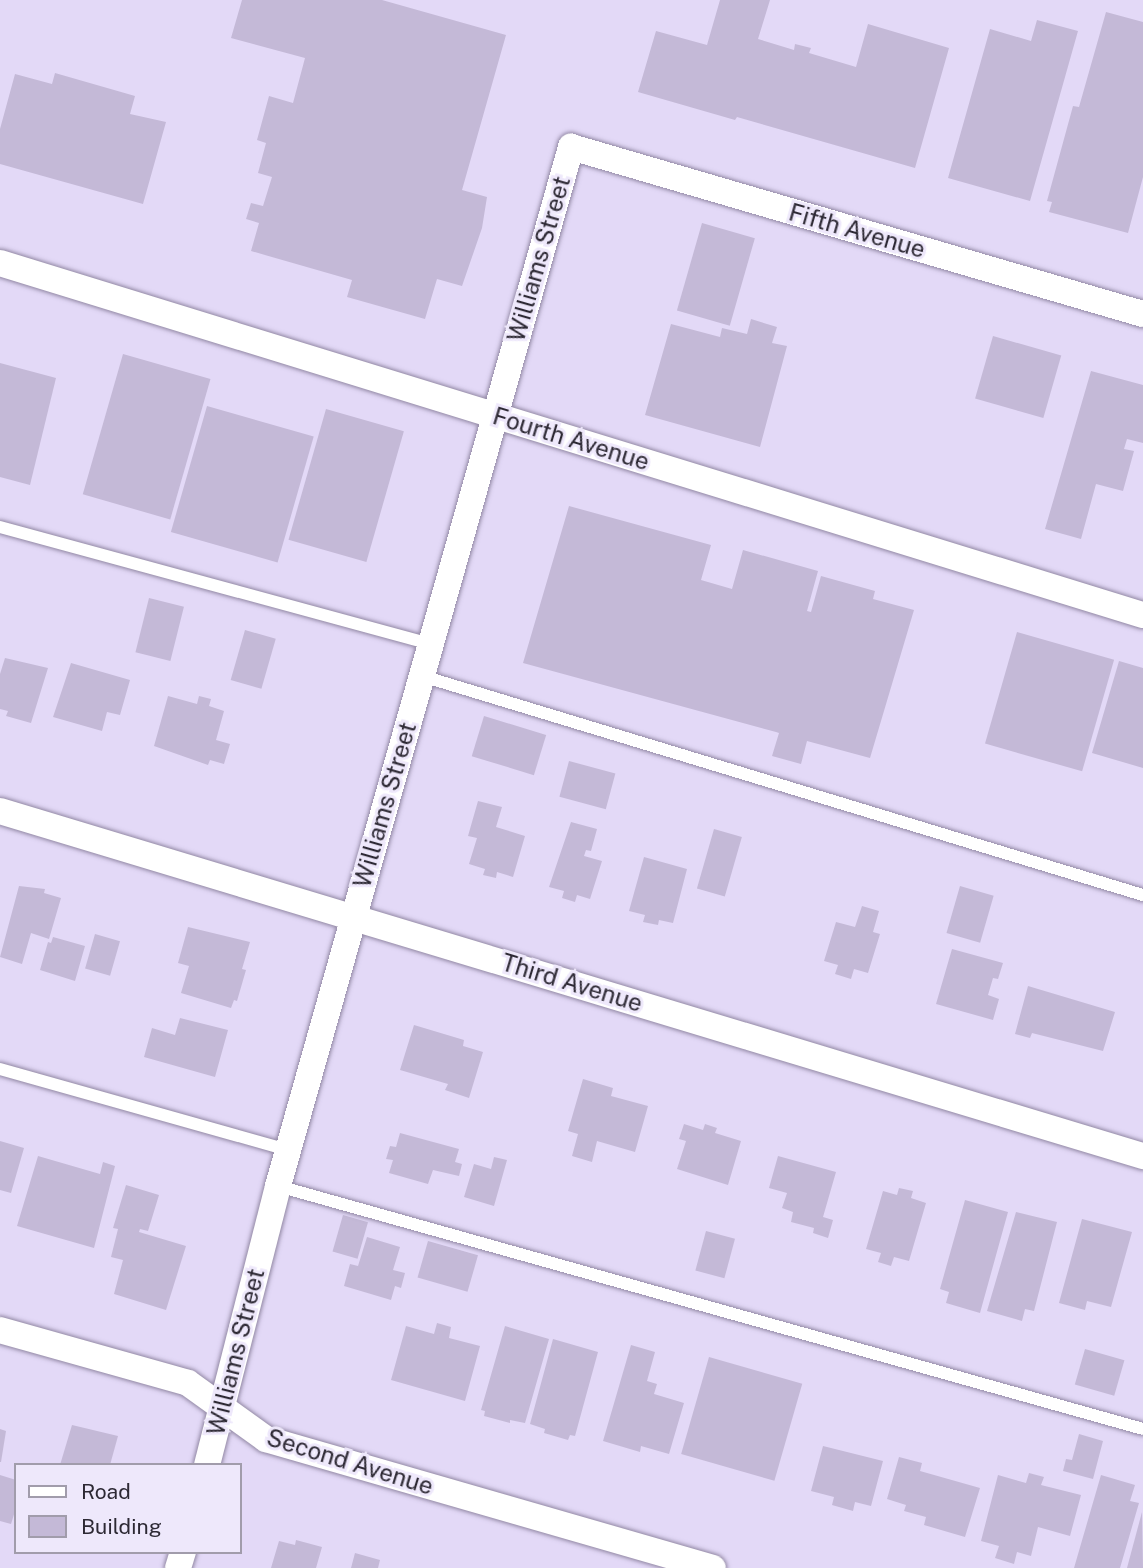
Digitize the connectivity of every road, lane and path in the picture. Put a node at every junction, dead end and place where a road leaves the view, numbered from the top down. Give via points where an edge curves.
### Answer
1 (571, 147) joint
2 (0, 263) edge
3 (1143, 314) edge
4 (495, 416) junction
5 (0, 527) edge
6 (1143, 615) edge
7 (431, 644) junction
8 (422, 676) junction
9 (0, 811) edge
10 (1143, 895) edge
11 (354, 916) junction
12 (0, 1069) edge
13 (288, 1150) junction
14 (1143, 1156) edge
15 (278, 1186) junction
16 (0, 1330) edge
17 (222, 1409) junction
18 (1143, 1429) edge
19 (208, 1463) edge
20 (713, 1568) edge

1 - 3 street, Fifth Avenue
1 - 4 street, Williams Street
2 - 4 street, Fourth Avenue
4 - 6 street, Fourth Avenue
4 - 7 street, Williams Street
5 - 7 lane
7 - 8 street, Williams Street
8 - 10 lane
8 - 11 street, Williams Street
9 - 11 street, Third Avenue
11 - 13 street, Williams Street
11 - 14 street, Third Avenue
12 - 13 lane
13 - 15 street, Williams Street
15 - 17 street, Williams Street
15 - 18 lane
16 - 17 street, Second Avenue via 188,1383
17 - 19 street, Williams Street
17 - 20 street, Second Avenue via 266,1439

